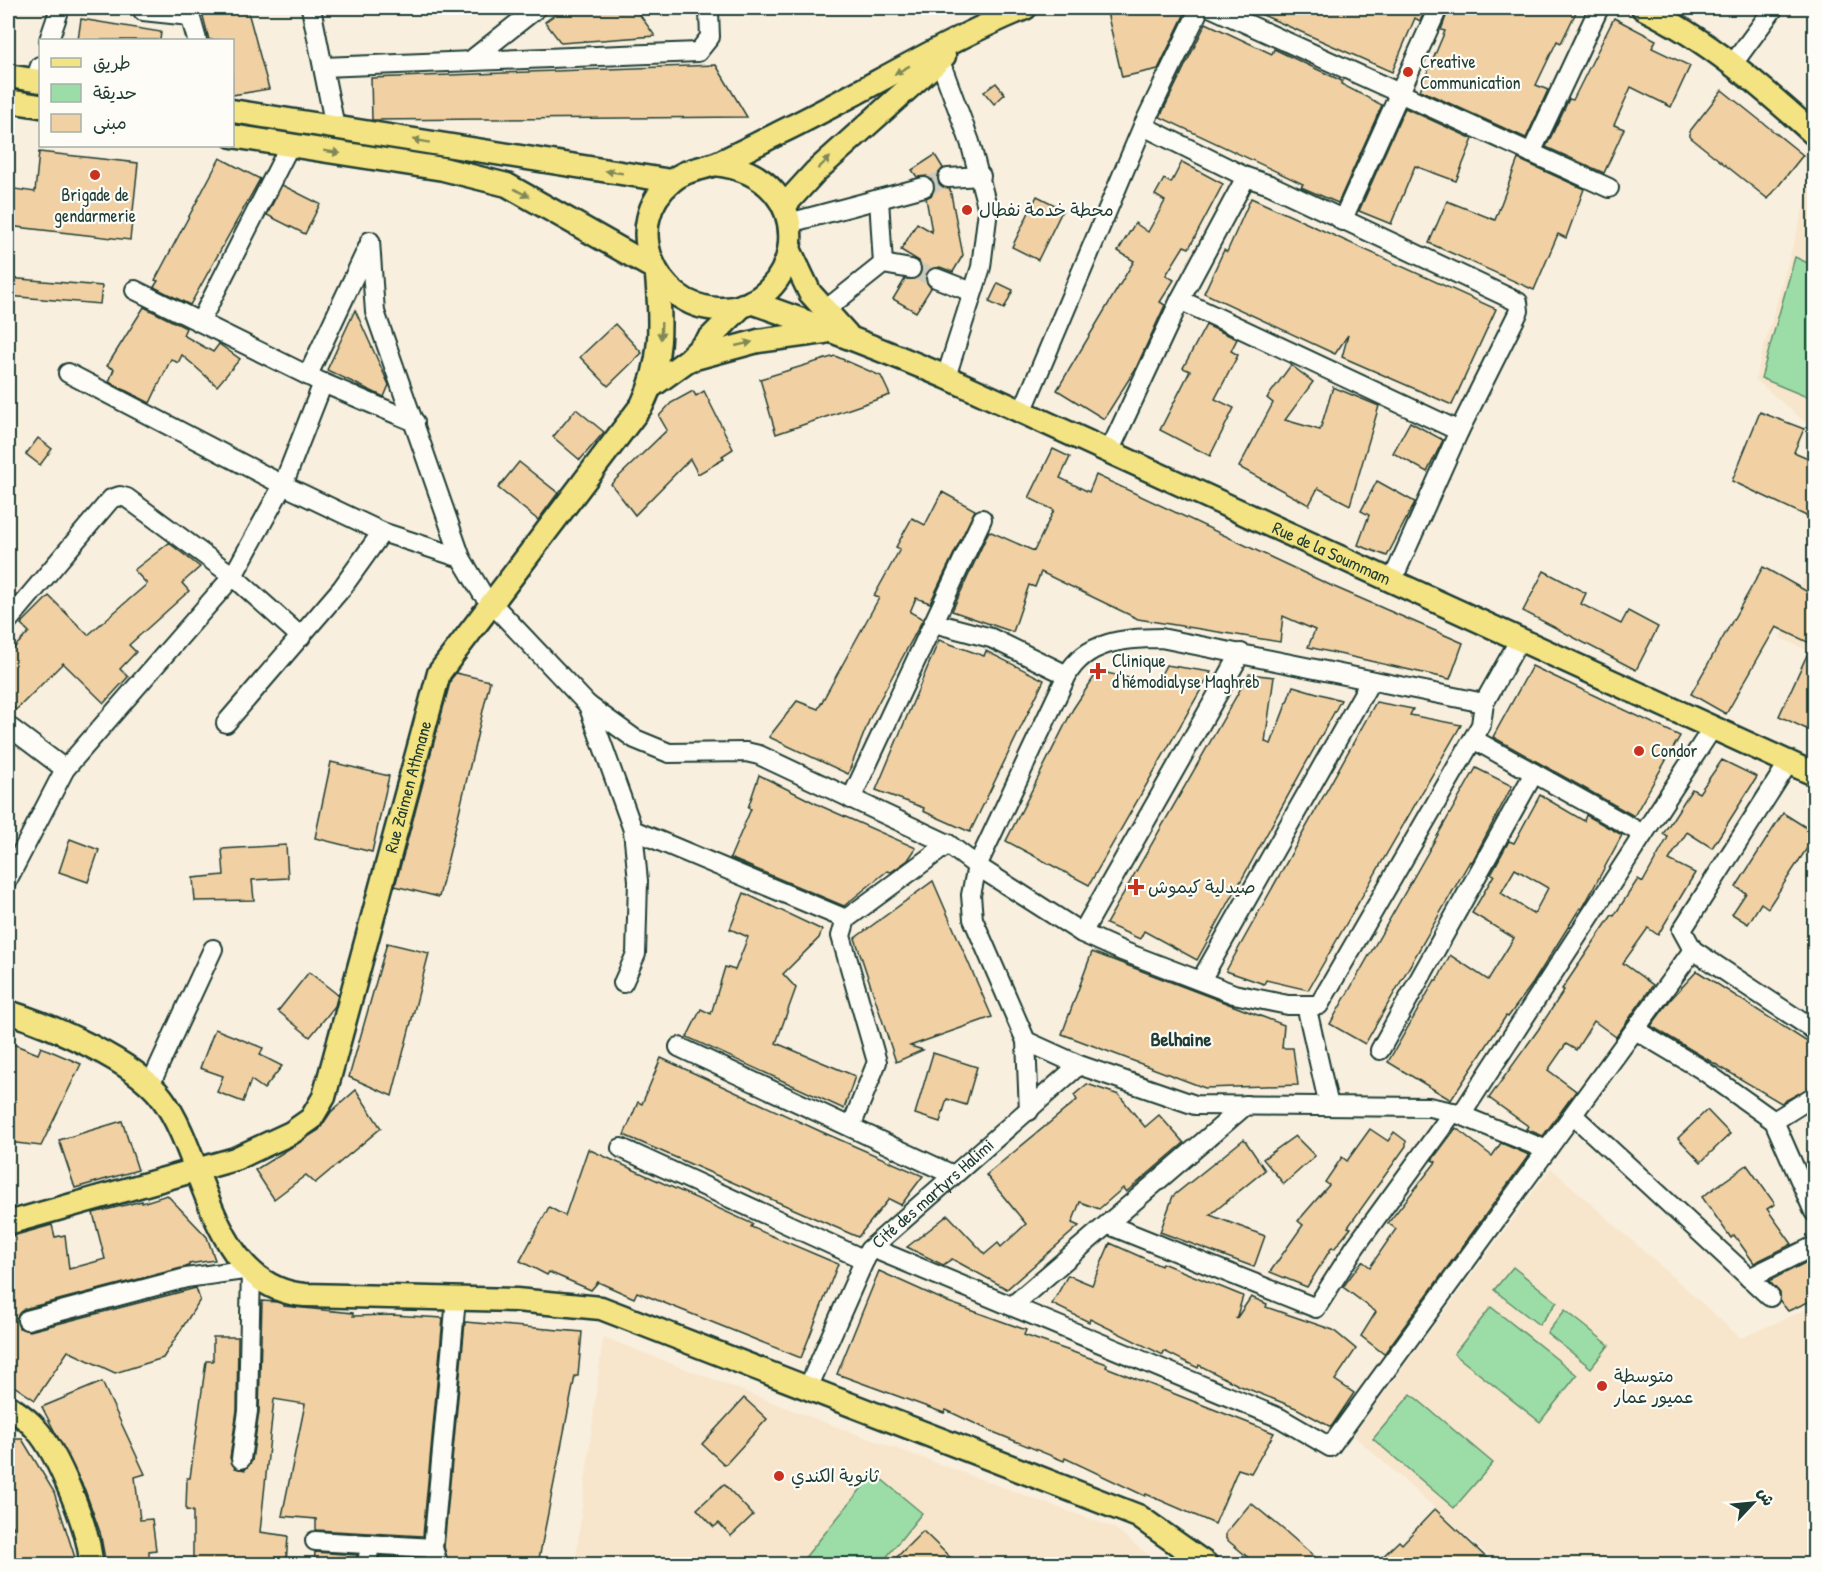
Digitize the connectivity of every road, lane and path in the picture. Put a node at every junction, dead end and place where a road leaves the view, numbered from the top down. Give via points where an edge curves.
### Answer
1 (60, 8) edge
2 (311, 8) edge
3 (706, 8) edge
4 (1025, 8) edge
5 (1197, 8) edge
6 (1212, 8) edge
7 (1438, 8) edge
8 (1599, 8) edge
9 (1774, 8) edge
10 (533, 9) edge
11 (143, 11) dead end
12 (1655, 11) edge
13 (189, 12) edge
14 (971, 30) junction
15 (49, 39) edge
16 (197, 39) edge
17 (470, 61) junction
18 (940, 61) junction
19 (1732, 65) junction
20 (323, 67) junction
21 (8, 76) edge
22 (39, 76) edge
23 (1400, 94) junction
24 (8, 101) edge
25 (39, 106) edge
26 (234, 111) edge
27 (1143, 126) junction
28 (335, 127) junction
29 (1815, 134) edge
30 (234, 136) edge
31 (290, 145) junction
32 (1531, 153) junction
33 (715, 164) junction
34 (981, 176) junction
35 (1246, 177) junction
36 (948, 178) tunnel mouth
37 (671, 181) junction
38 (924, 188) tunnel mouth
39 (1609, 188) dead end
40 (879, 199) junction
41 (787, 214) junction
42 (1342, 221) junction
43 (789, 251) junction
44 (883, 264) junction
45 (911, 269) tunnel mouth
46 (655, 271) junction
47 (936, 279) tunnel mouth
48 (135, 290) dead end
49 (972, 292) junction
50 (1180, 300) junction
51 (747, 303) junction
52 (200, 322) junction
53 (834, 326) junction
54 (688, 360) junction
55 (68, 373) dead end
56 (946, 377) junction
57 (316, 379) junction
58 (652, 386) junction
59 (1022, 412) junction
60 (415, 422) junction
61 (1459, 431) junction
62 (1109, 452) junction
63 (283, 485) junction
64 (982, 519) dead end
65 (382, 532) junction
66 (461, 558) junction
67 (233, 576) junction
68 (1392, 581) junction
69 (492, 602) junction
70 (8, 621) edge
71 (934, 623) junction
72 (301, 638) junction
73 (1520, 639) junction
74 (1241, 653) junction
75 (1067, 675) junction
76 (1370, 682) junction
77 (1484, 703) junction
78 (588, 705) junction
79 (226, 723) dead end
80 (8, 726) edge
81 (1713, 726) junction
82 (1473, 739) junction
83 (1789, 762) junction
84 (64, 769) junction
85 (1534, 773) junction
86 (1815, 774) edge
87 (851, 799) junction
88 (633, 830) junction
89 (1643, 834) junction
90 (948, 844) junction
91 (977, 866) junction
92 (10, 868) edge
93 (846, 919) junction
94 (1082, 933) junction
95 (213, 949) dead end
96 (1693, 950) junction
97 (1202, 980) junction
98 (623, 983) dead end
99 (1306, 1005) junction
100 (8, 1012) edge
101 (1815, 1030) edge
102 (1636, 1031) junction
103 (1026, 1041) junction
104 (679, 1047) dead end
105 (1380, 1050) dead end
106 (1079, 1065) junction
107 (150, 1084) junction
108 (1815, 1096) edge
109 (1246, 1105) junction
110 (1329, 1106) junction
111 (1029, 1111) junction
112 (1457, 1113) junction
113 (1573, 1115) junction
114 (1774, 1122) junction
115 (851, 1127) junction
116 (621, 1148) dead end
117 (1547, 1149) junction
118 (195, 1170) junction
119 (953, 1175) junction
120 (1815, 1212) edge
121 (8, 1223) edge
122 (1109, 1225) junction
123 (1815, 1246) edge
124 (868, 1254) junction
125 (251, 1269) junction
126 (1749, 1278) junction
127 (1770, 1297) dead end
128 (456, 1299) junction
129 (1012, 1306) junction
130 (27, 1320) dead end
131 (808, 1388) junction
132 (8, 1406) edge
133 (241, 1458) dead end
134 (315, 1541) dead end
135 (370, 1544) junction
136 (435, 1556) edge
137 (91, 1564) edge
138 (368, 1564) edge
139 (1206, 1564) edge

1 - 15 street
2 - 20 street
3 - 17 street via 710,37 698,52
4 - 14 main road
5 - 27 street
6 - 23 street
7 - 23 street
8 - 32 street
9 - 19 street
10 - 17 street
11 - 13 street
12 - 19 main road
13 - 16 street
14 - 18 main road
14 -> 33 main road via 845,100
17 - 20 street
18 - 34 street
41 -> 18 main road via 838,150
19 - 29 main road
20 - 28 street
21 - 22 main road
23 - 32 street
23 - 42 street
24 - 25 main road
26 - 28 main road
27 - 35 street
27 - 59 street
37 -> 28 main road
30 - 31 main road
31 -> 46 main road via 443,169 507,185
31 - 52 street
32 - 39 street
33 - 37 main road via 692,169
33 - 41 main road via 736,166 755,174 772,188
34 - 36 street
34 - 49 street via 988,210 981,267
35 - 42 street
35 - 50 street
37 - 46 main road via 656,199 648,220 646,244
38 - 40 street
40 - 41 street
40 - 44 street
41 - 43 main road
42 - 61 street via 1518,302 1519,311
43 - 51 main road via 782,272 769,289
43 - 53 main road via 810,293
44 - 45 street
44 - 53 street
46 - 51 main road via 674,294 695,306 719,309
46 -> 58 main road via 660,343
47 - 49 street
48 - 52 street
49 - 56 street
50 - 61 street
50 - 62 street
51 - 53 main road, Rue de la Soummam
51 - 54 main road
52 - 57 street
54 -> 53 main road
53 - 56 main road, Rue de la Soummam
54 - 58 main road
55 - 63 street
56 - 59 main road, Rue de la Soummam
57 - 60 street
57 - 60 street via 370,241 375,312
57 - 63 street
58 - 69 main road, Rue Zaimen Athmane via 642,405
59 - 62 main road, Rue de la Soummam
60 - 66 street
61 - 68 street
62 - 68 main road, Rue de la Soummam
63 - 65 street
63 - 67 street
64 - 71 street
65 - 66 street
65 - 72 street
66 - 69 street
67 - 70 street via 120,496 111,499
67 - 72 street
67 - 84 street
68 - 73 main road, Rue de la Soummam
69 - 78 street
69 - 118 main road, Rue Zaimen Athmane via 439,673 324,1097 311,1119 291,1133 235,1159
71 - 75 street via 991,638
71 - 87 street
72 - 79 street
73 - 77 street
73 - 81 main road, Rue de la Soummam
74 - 75 street via 1141,638 1091,650 1073,663
74 - 76 street
74 - 94 street
75 - 91 street
76 - 77 street
76 - 97 street
77 - 82 street via 1481,725
78 - 87 street via 635,739 669,753 759,755
78 - 88 street
80 - 84 street
81 - 83 main road, Rue de la Soummam
81 - 89 street
82 - 85 street
82 - 99 street via 1319,1005
83 - 86 main road, Rue de la Soummam
83 - 96 street via 1682,930
84 - 92 street
85 - 89 street
85 - 105 street
87 - 90 street
88 - 93 street
88 - 98 street via 638,881 636,954
89 - 112 street
90 - 91 street
90 - 93 street
91 - 94 street
91 - 103 street via 970,895 973,919
93 - 115 street via 841,936 877,1062
94 - 97 street
95 - 107 street
96 - 101 street
96 - 102 street
97 - 99 street via 1234,994
99 - 110 street
100 - 107 main road via 94,1049
102 - 113 street
102 - 114 street via 1701,1069
103 - 106 street
103 - 111 street
104 - 115 street
106 - 109 street via 1195,1105
106 - 111 street, Cité des martyrs Halimi
107 - 118 main road via 168,1108
108 - 114 street
109 - 110 street
109 - 122 street
110 - 112 street via 1429,1107
111 - 119 street, Cité des martyrs Halimi
112 - 117 street
112 - 122 street via 1355,1247 1316,1308
113 - 117 street
113 - 126 street
114 - 120 street
115 - 119 street
116 - 124 street
117 - 129 street via 1330,1447 1280,1418
118 - 121 main road, Rue Zaimen Athmane
118 - 125 main road via 226,1239
119 - 124 street, Cité des martyrs Halimi
122 - 129 street
123 - 126 street
124 - 129 street
124 - 131 street, Cité des martyrs Halimi
125 - 128 main road via 270,1285 292,1294
125 - 130 street via 186,1278
125 - 133 street via 248,1411
126 - 127 street
128 - 131 main road via 601,1308
128 - 136 street
131 - 139 main road via 1138,1516
132 - 137 main road via 38,1430 49,1450 81,1522
134 - 135 street
135 - 136 street
135 - 138 street

